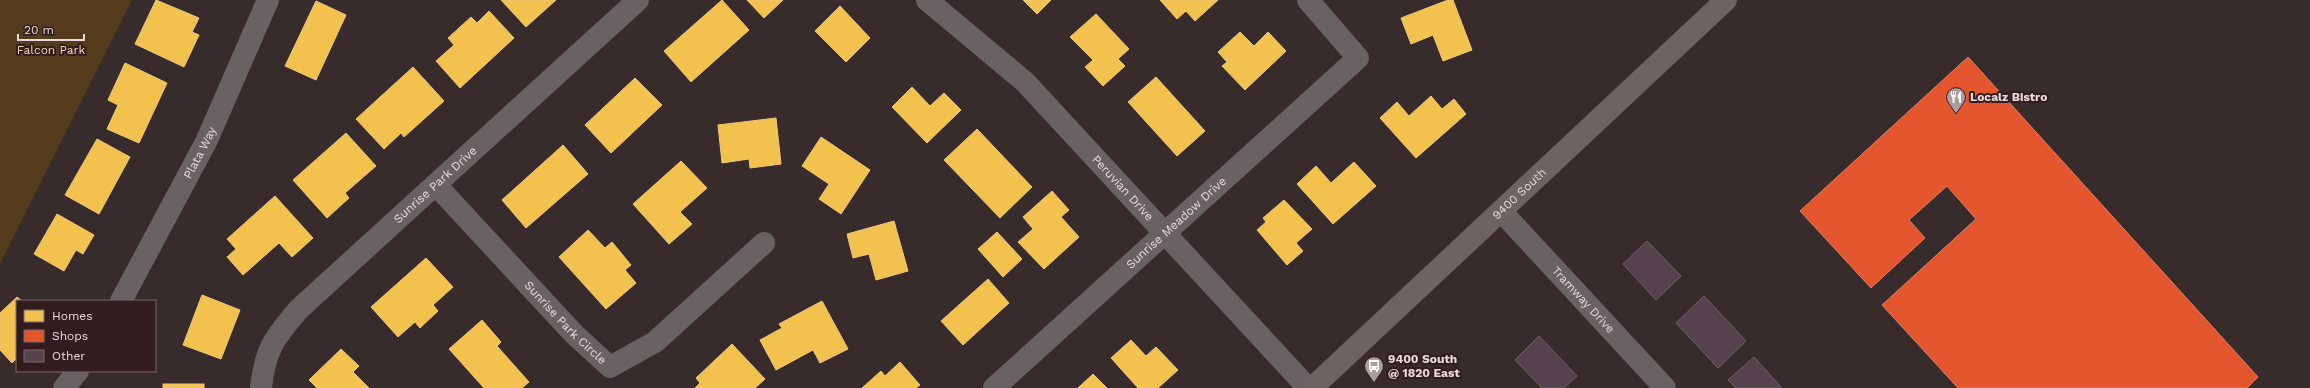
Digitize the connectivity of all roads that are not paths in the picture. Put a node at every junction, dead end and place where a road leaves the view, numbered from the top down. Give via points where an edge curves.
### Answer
1 (268, 0) edge
2 (638, 0) edge
3 (927, 0) edge
4 (1308, 0) edge
5 (1726, 0) edge
6 (436, 185) junction
7 (1501, 211) junction
8 (1164, 233) junction
9 (764, 243) dead end
10 (122, 300) edge
11 (77, 372) edge
12 (64, 388) edge
13 (261, 388) edge
14 (994, 388) edge
15 (1308, 388) edge
16 (1312, 388) edge
17 (1665, 388) edge

1 - 10 street, Plata Way via 207,140
2 - 6 street, Sunrise Park Drive
3 - 8 street, Peruvian Drive via 1025,82
4 - 8 street, Sunrise Meadow Drive via 1358,58
5 - 7 main road, 9400 South
6 - 9 street, Sunrise Park Circle via 574,334 610,367 655,342
6 - 13 street, Sunrise Park Drive via 299,309 275,337 263,364
7 - 16 main road, 9400 South
7 - 17 street, Tramway Drive
8 - 14 street, Sunrise Meadow Drive
8 - 15 street, Peruvian Drive
11 - 12 street

